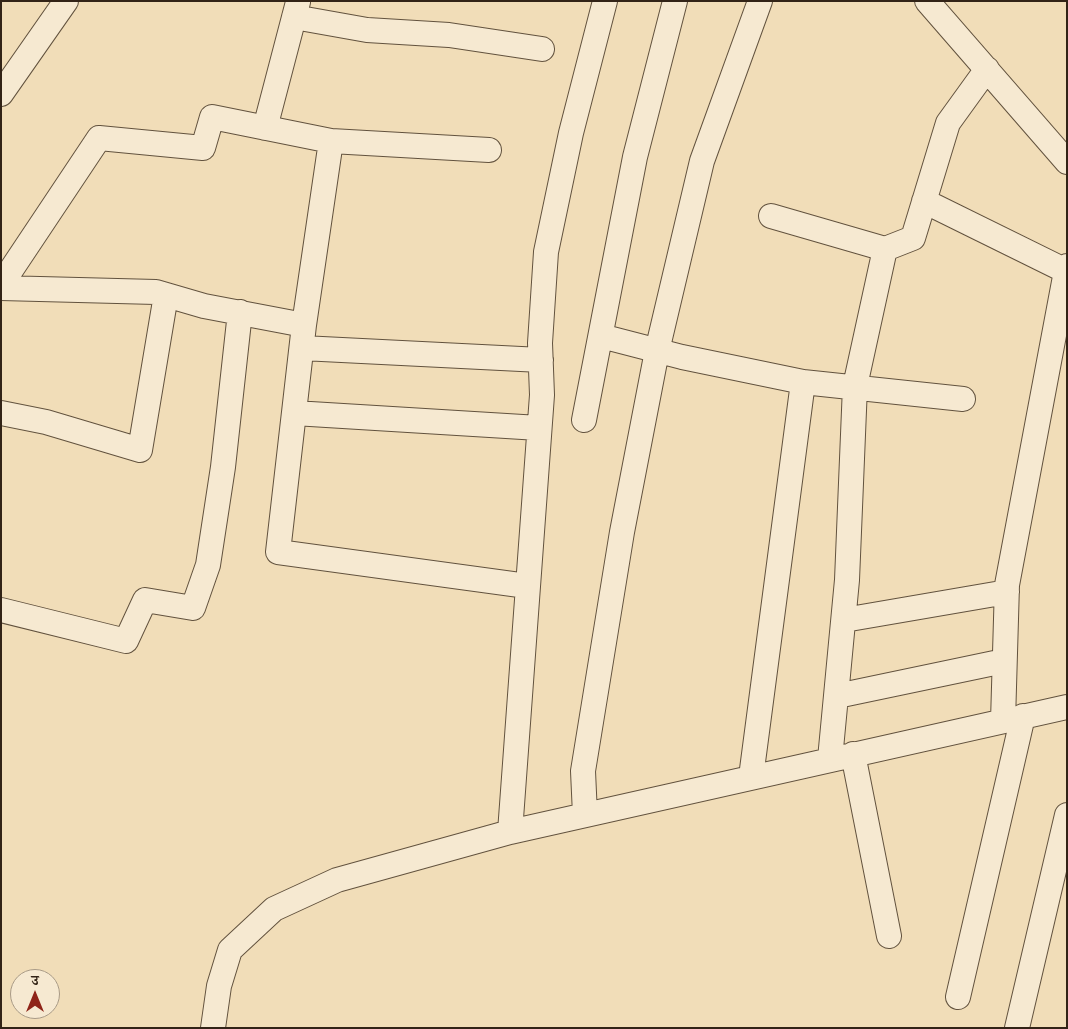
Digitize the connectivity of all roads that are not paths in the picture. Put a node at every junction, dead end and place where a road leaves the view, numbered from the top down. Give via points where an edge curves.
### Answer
1 (66, 1) edge
2 (605, 1) edge
3 (675, 1) edge
4 (760, 1) edge
5 (927, 1) edge
6 (296, 9) edge
7 (542, 49) dead end
8 (987, 70) junction
9 (1, 94) edge
10 (265, 128) junction
11 (331, 141) junction
12 (490, 150) dead end
13 (1067, 162) edge
14 (924, 201) junction
15 (771, 216) dead end
16 (885, 249) junction
17 (1066, 269) edge
18 (1, 287) edge
19 (166, 295) junction
20 (240, 312) junction
21 (304, 325) junction
22 (601, 336) junction
23 (302, 348) junction
24 (657, 350) junction
25 (541, 360) junction
26 (803, 382) junction
27 (854, 386) junction
28 (963, 398) dead end
29 (1, 413) edge
30 (294, 413) junction
31 (584, 420) dead end
32 (539, 428) junction
33 (526, 586) junction
34 (1007, 592) junction
35 (1, 610) edge
36 (844, 620) junction
37 (1004, 661) junction
38 (837, 696) junction
39 (1067, 707) edge
40 (1013, 718) junction
41 (853, 754) junction
42 (830, 759) junction
43 (751, 777) junction
44 (585, 815) junction
45 (1067, 815) edge
46 (510, 832) junction
47 (889, 936) dead end
48 (958, 997) dead end
49 (213, 1028) edge
50 (1017, 1028) edge

1 - 9 street
2 - 25 street via 571,133 546,252
3 - 22 street via 635,157
4 - 24 street via 702,161
5 - 8 street
6 - 7 street via 367,30 449,36
6 - 10 street
8 - 13 street
8 - 14 street via 948,123
10 - 11 street
10 - 18 street via 212,118 204,148 99,138
11 - 12 street
11 - 21 street
14 - 16 street via 912,238
14 - 17 street
15 - 16 street
16 - 27 street
17 - 34 street
18 - 19 street via 156,292
19 - 20 street
19 - 29 street via 140,450 46,422
20 - 21 street
20 - 35 street via 208,565 193,608 144,600 126,641
21 - 23 street
22 - 24 street
22 - 31 street
23 - 25 street
23 - 30 street
24 - 26 street
24 - 44 street via 622,532 583,771
25 - 32 street
26 - 27 street
26 - 43 street
27 - 28 street
27 - 36 street
30 - 32 street
30 - 33 street via 278,552
32 - 33 street
33 - 46 street
34 - 36 street
34 - 37 street
36 - 38 street
37 - 38 street
37 - 40 street
38 - 42 street
39 - 40 street
40 - 41 street
40 - 48 street
41 - 42 street
41 - 47 street
42 - 43 street
43 - 44 street
44 - 46 street
45 - 50 street
46 - 49 street via 337,880 274,909 230,950 219,986

